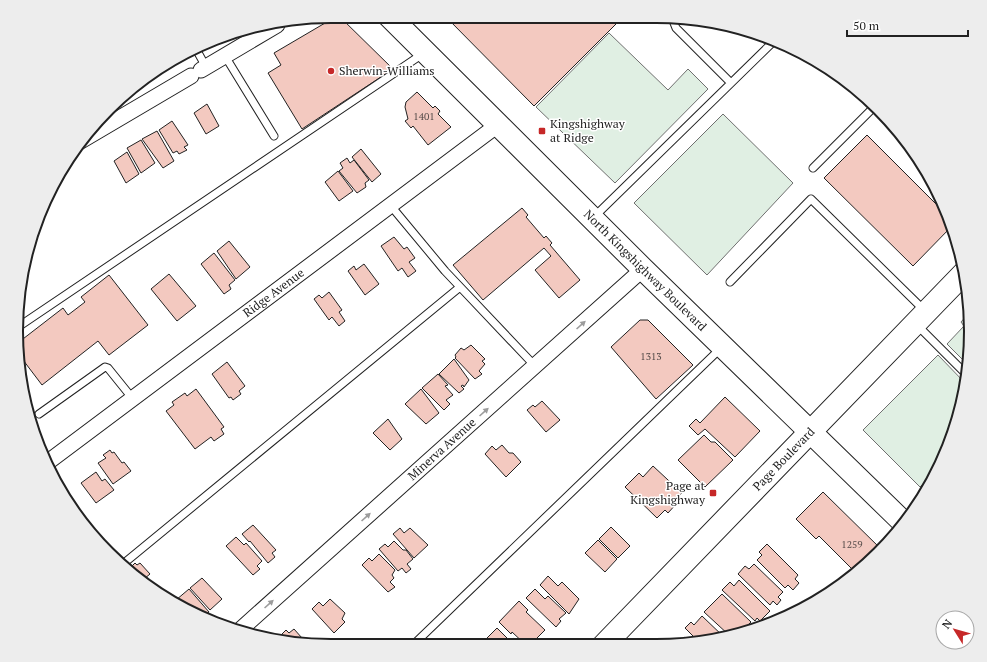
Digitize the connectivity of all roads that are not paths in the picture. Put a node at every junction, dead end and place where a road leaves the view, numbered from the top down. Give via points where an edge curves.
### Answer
1 (396, 23) edge
2 (675, 24) edge
3 (270, 29) edge
4 (770, 45) edge
5 (426, 52) junction
6 (197, 54) edge
7 (225, 56) junction
8 (199, 71) junction
9 (731, 83) junction
10 (871, 110) edge
11 (499, 124) junction
12 (95, 133) edge
13 (274, 136) dead end
14 (813, 168) dead end
15 (391, 206) junction
16 (593, 218) junction
17 (643, 269) junction
18 (959, 278) edge
19 (730, 282) dead end
20 (460, 287) junction
21 (921, 318) junction
22 (23, 322) edge
23 (722, 346) junction
24 (534, 366) junction
25 (961, 369) edge
26 (133, 399) junction
27 (39, 414) dead end
28 (811, 433) junction
29 (51, 460) edge
30 (899, 519) edge
31 (126, 561) edge
32 (244, 627) edge
33 (419, 639) edge
34 (610, 639) edge

1 - 5 main road, North Kingshighway Boulevard
2 - 9 lane via 676,28
3 - 7 street
4 - 9 lane
5 - 11 main road, North Kingshighway Boulevard
5 - 22 lane
6 - 8 lane
7 - 8 street
7 - 13 lane
8 - 12 street
9 - 16 lane
10 - 14 lane
11 - 15 street, Ridge Avenue
11 - 16 main road, North Kingshighway Boulevard
15 - 20 lane
15 - 26 street, Ridge Avenue
16 - 17 main road, North Kingshighway Boulevard
17 - 23 main road, North Kingshighway Boulevard
24 -> 17 street, Minerva Avenue
18 - 21 main road, Page Boulevard
19 - 21 lane via 811,198
20 - 24 lane
20 - 31 lane
21 - 25 lane
21 - 28 main road, Page Boulevard
23 - 28 main road, North Kingshighway Boulevard
23 - 33 lane
32 -> 24 street, Minerva Avenue
26 - 27 lane via 105,367
26 - 29 street, Ridge Avenue
28 - 30 main road, North Kingshighway Boulevard
28 - 34 main road, Page Boulevard

